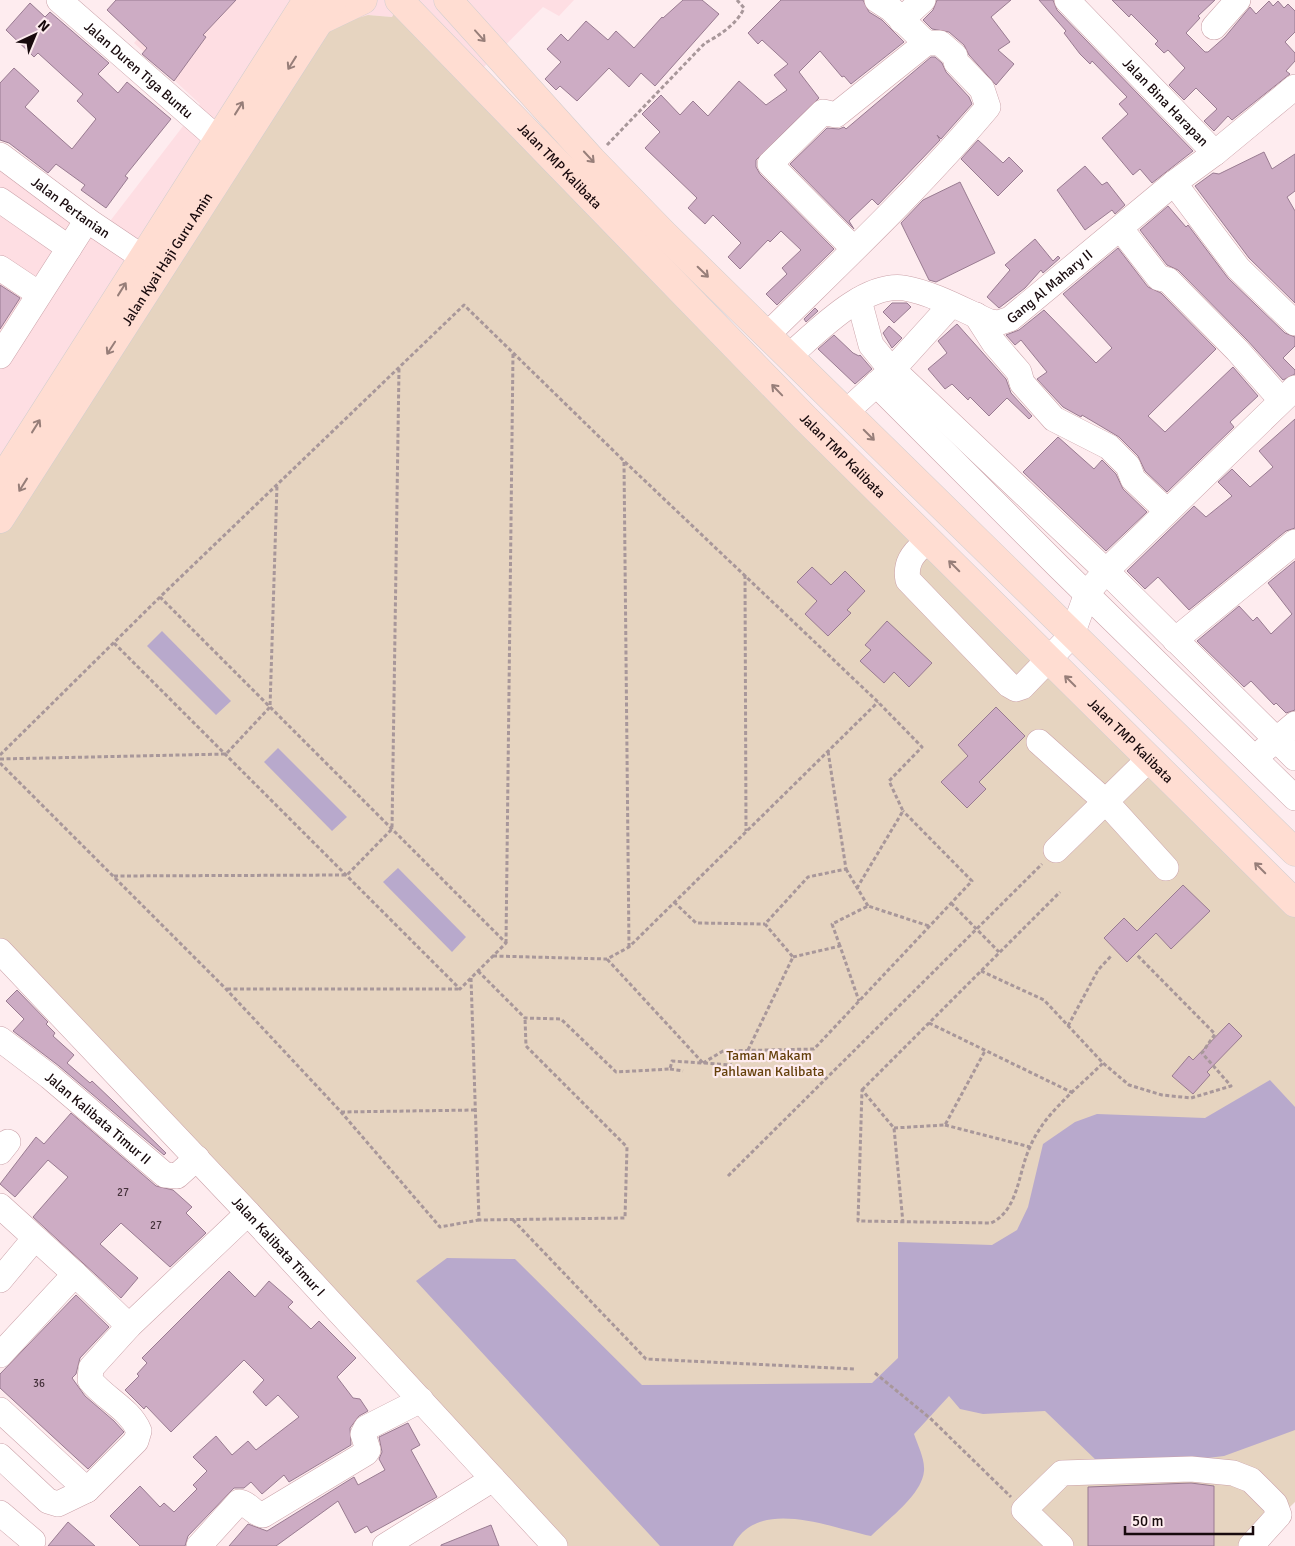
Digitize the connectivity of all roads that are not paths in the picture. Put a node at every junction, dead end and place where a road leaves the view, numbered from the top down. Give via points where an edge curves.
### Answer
1 (59, 0) edge
2 (333, 0) edge
3 (363, 0) edge
4 (392, 0) edge
5 (448, 0) edge
6 (877, 0) edge
7 (923, 0) edge
8 (1067, 0) edge
9 (1238, 0) edge
10 (312, 11) edge
11 (901, 20) junction
12 (1214, 27) dead end
13 (926, 43) junction
14 (1295, 87) edge
15 (208, 130) junction
16 (1215, 153) junction
17 (0, 155) edge
18 (1174, 183) junction
19 (0, 200) edge
20 (87, 220) junction
21 (1120, 228) junction
22 (129, 247) junction
23 (69, 248) junction
24 (854, 249) junction
25 (0, 268) edge
26 (39, 294) junction
27 (859, 300) junction
28 (951, 305) junction
29 (976, 315) junction
30 (1295, 323) edge
31 (767, 335) junction
32 (0, 356) edge
33 (789, 356) junction
34 (885, 376) junction
35 (1288, 394) edge
36 (839, 405) junction
37 (805, 418) junction
38 (0, 482) edge
39 (1167, 511) junction
40 (0, 519) edge
41 (1295, 542) edge
42 (924, 544) dead end
43 (1106, 571) junction
44 (1087, 593) junction
45 (1072, 635) junction
46 (1176, 640) junction
47 (1048, 660) junction
48 (1295, 724) edge
49 (1276, 739) junction
50 (1039, 742) dead end
51 (1295, 758) edge
52 (1149, 759) junction
53 (1256, 759) junction
54 (1205, 763) junction
55 (1184, 793) junction
56 (1295, 798) edge
57 (1106, 802) junction
58 (1056, 850) road end
59 (1295, 852) edge
60 (1166, 868) dead end
61 (1295, 902) edge
62 (0, 951) edge
63 (0, 1039) edge
64 (197, 1158) junction
65 (2, 1212) edge
66 (248, 1212) junction
67 (35, 1238) junction
68 (75, 1274) junction
69 (0, 1280) edge
70 (129, 1326) junction
71 (0, 1355) edge
72 (421, 1400) junction
73 (0, 1410) edge
74 (0, 1456) edge
75 (493, 1479) junction
76 (87, 1490) junction
77 (1287, 1508) edge
78 (0, 1513) edge
79 (34, 1541) dead end
80 (199, 1546) edge
81 (385, 1546) edge
82 (555, 1546) edge
83 (1061, 1546) edge
84 (1251, 1546) edge

1 - 15 street, Jalan Duren Tiga Buntu
2 - 10 main road, Jalan Kyai Haji Guru Amin
3 - 10 main road
37 -> 4 main road, Jalan TMP Kalibata
5 -> 31 main road, Jalan TMP Kalibata via 592,160
6 - 11 street
7 - 11 street
8 - 16 street, Jalan Bina Harapan
9 - 12 street
15 -> 10 main road, Jalan Kyai Haji Guru Amin
10 -> 40 main road, Jalan Kyai Haji Guru Amin via 193,221
11 - 13 street
13 - 24 street via 940,43 955,56 956,62 982,89 988,107 959,142
13 - 24 street via 836,115 823,112 770,164
14 - 16 street, Jalan Bina Harapan
15 - 22 main road, Jalan Kyai Haji Guru Amin
16 - 18 street, Gang Al Mahary II
17 - 20 street, Jalan Pertanian
18 - 21 street, Gang Al Mahary II
18 - 30 street via 1238,268
19 - 23 street
20 - 22 street, Jalan Pertanian
20 - 23 street
21 - 29 street, Gang Al Mahary II via 1010,319 998,323
21 - 35 street via 1159,278 1168,280 1237,350
38 -> 22 main road, Jalan Kyai Haji Guru Amin
23 - 26 street
24 - 31 street
25 - 26 street
26 - 32 street
27 - 28 street, Gang Al Mahary II via 886,288 904,288
27 - 33 street, Gang Al Mahary II
27 - 34 street via 871,345
28 - 29 street, Gang Al Mahary II
28 - 34 street
29 - 39 street via 1019,372 1022,383 1054,419 1109,447 1128,466 1133,479
31 - 33 main road, Jalan TMP Kalibata
33 - 36 main road, Jalan TMP Kalibata
34 - 36 street
34 - 43 street
34 - 44 street
35 - 39 street
36 - 37 main road via 831,406 814,419
36 -> 45 main road, Jalan TMP Kalibata
47 -> 37 main road, Jalan TMP Kalibata
39 - 43 street
41 - 46 street
42 - 47 street via 913,554 906,570 908,580 1009,685 1016,689 1022,687
43 - 44 street
43 - 46 street
44 - 45 street
44 - 53 street
45 - 47 street
45 - 54 main road, Jalan TMP Kalibata
46 - 49 street
52 -> 47 main road, Jalan TMP Kalibata
48 - 49 street
49 - 51 street
49 - 53 street
50 - 57 street
52 - 55 main road, Jalan TMP Kalibata
52 - 57 street
53 - 56 street
54 - 55 main road via 1193,764 1184,772 1181,777
54 - 59 main road, Jalan TMP Kalibata
61 -> 55 main road, Jalan TMP Kalibata
57 - 58 street
57 - 60 street
62 - 64 street, Jalan Kalibata Timur I
63 - 64 street, Jalan Kalibata Timur II via 50,1077 164,1176 176,1176
64 - 66 street, Jalan Kalibata Timur I
65 - 67 street
66 - 70 street
66 - 72 street, Jalan Kalibata Timur I
67 - 68 street
67 - 69 street
68 - 70 street
68 - 71 street
70 - 76 street via 91,1368 90,1380 134,1420 139,1431 136,1441
72 - 75 street, Jalan Kalibata Timur I
72 - 80 street via 366,1428 362,1434 368,1450 366,1453 263,1514 239,1502
73 - 76 street
74 - 76 street via 48,1501 58,1504
75 - 81 street
75 - 82 street, Jalan Kalibata Timur I
77 - 83 street via 1275,1504 1251,1480 1233,1473 1191,1469 1062,1474 1024,1510
77 - 84 street
78 - 79 street

